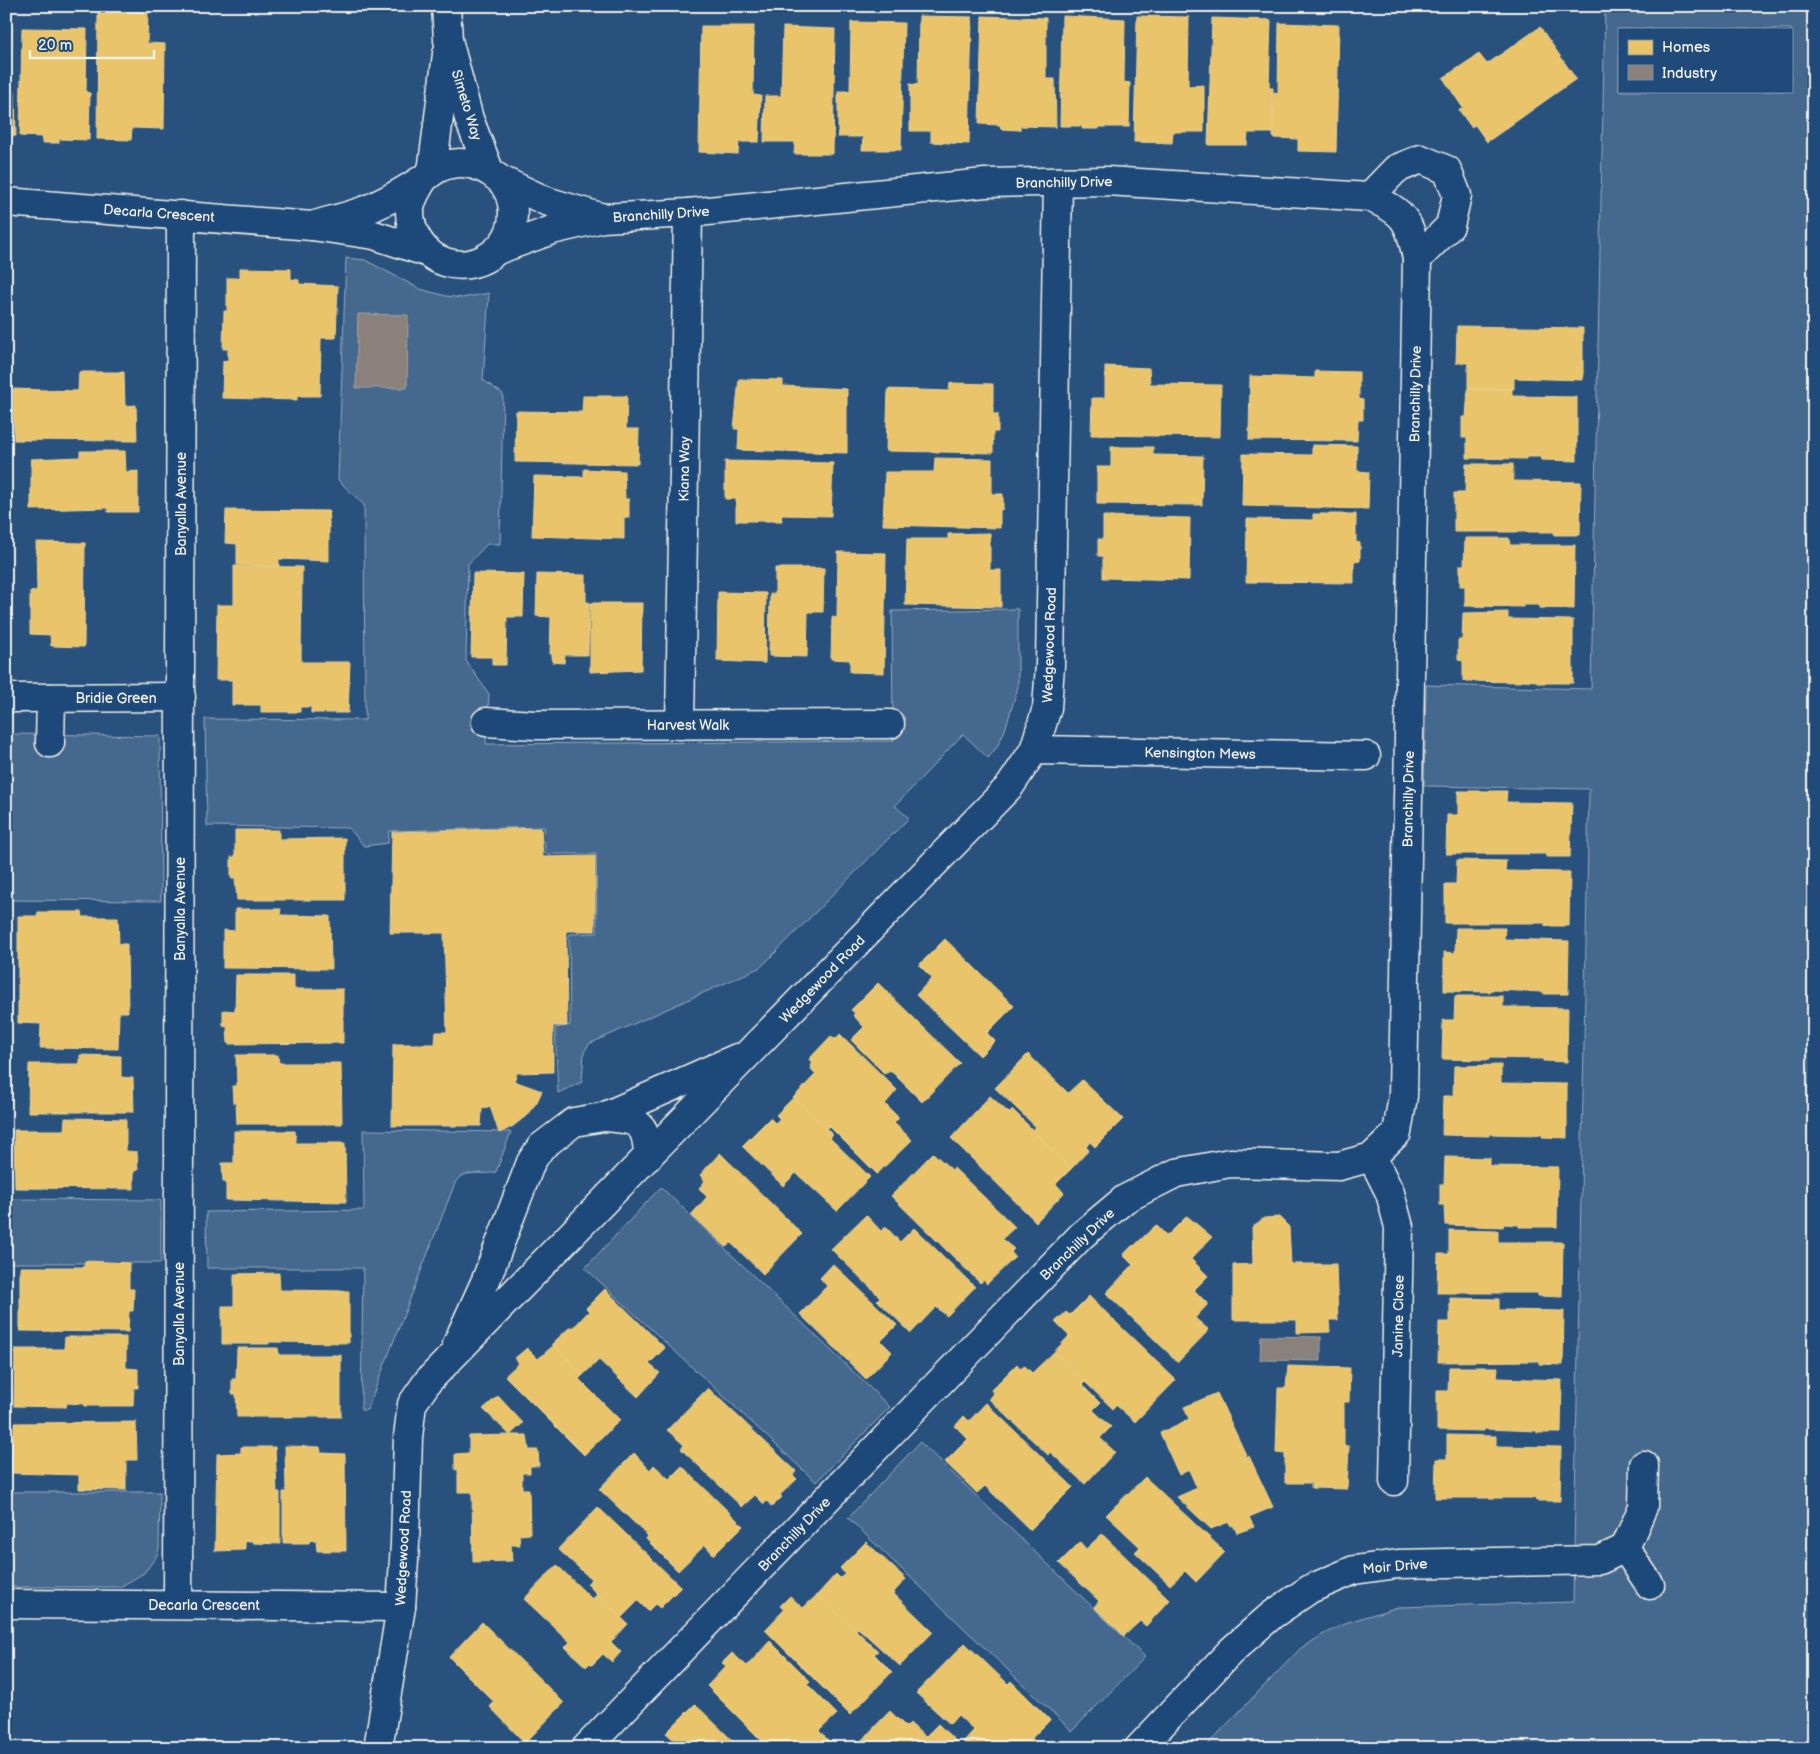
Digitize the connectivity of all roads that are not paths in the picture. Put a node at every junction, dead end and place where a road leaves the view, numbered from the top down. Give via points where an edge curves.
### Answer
1 (446, 6) edge
2 (448, 40) junction
3 (428, 175) junction
4 (495, 175) junction
5 (1058, 182) junction
6 (1368, 197) junction
7 (6, 202) edge
8 (688, 213) junction
9 (181, 215) junction
10 (603, 218) junction
11 (312, 226) junction
12 (500, 249) junction
13 (429, 253) junction
14 (1417, 259) junction
15 (181, 697) junction
16 (14, 698) dead end
17 (51, 698) junction
18 (486, 722) dead end
19 (890, 724) dead end
20 (680, 725) junction
21 (50, 743) dead end
22 (1034, 750) junction
23 (1366, 756) dead end
24 (750, 1052) junction
25 (603, 1117) junction
26 (1372, 1156) junction
27 (648, 1157) junction
28 (449, 1360) junction
29 (1644, 1465) dead end
30 (1394, 1480) dead end
31 (1626, 1548) junction
32 (1650, 1585) dead end
33 (6, 1604) edge
34 (178, 1604) junction
35 (401, 1607) junction
36 (378, 1748) edge
37 (586, 1748) edge
38 (1138, 1748) edge

1 - 2 street, Simeto Way
2 - 3 street, Simeto Way
2 - 4 street, Simeto Way via 469,119
3 - 4 street via 445,165 460,162 475,164
3 - 11 street, Decarla Crescent via 372,207
3 - 13 street via 415,192 410,208 418,241
4 - 10 street, Branchilly Drive via 546,201
4 - 12 street via 509,193 513,207 508,236
5 - 6 street, Branchilly Drive via 1106,181
5 - 8 street, Branchilly Drive via 985,183
5 - 22 street, Wedgewood Road via 1050,665 1047,708
6 - 14 street, Branchilly Drive via 1400,214 1412,232
6 - 14 street via 1396,168 1421,159 1447,170 1457,195 1450,226
7 - 9 street, Decarla Crescent
8 - 10 street, Branchilly Drive
8 - 20 street, Kiana Way
9 - 11 street, Decarla Crescent
9 - 15 street, Banyalla Avenue
10 - 12 street, Branchilly Drive via 552,230
11 - 13 street, Decarla Crescent via 374,235
12 - 13 street via 484,260 465,265 446,262
14 - 26 street, Branchilly Drive via 1403,1096 1396,1133
15 - 17 street, Bridie Green
15 - 34 street, Banyalla Avenue
16 - 17 street, Bridie Green
17 - 21 street
18 - 20 street, Harvest Walk
19 - 20 street, Harvest Walk
22 - 23 street, Kensington Mews
22 - 24 street, Wedgewood Road via 1010,786
24 - 25 street, Wedgewood Road
24 - 27 street, Wedgewood Road
25 - 27 street, Wedgewood Road via 628,1118 642,1126 648,1140
25 - 28 street, Wedgewood Road via 574,1122 540,1147 530,1162 486,1280
26 - 30 street, Janine Close via 1390,1193 1399,1227
26 - 37 street, Branchilly Drive via 1339,1166 1230,1163 1176,1173 1125,1199 1082,1235
27 - 28 street, Wedgewood Road
28 - 35 street, Wedgewood Road via 428,1381 412,1404
29 - 31 street via 1643,1507
31 - 32 street
31 - 38 street, Moir Drive via 1600,1560 1398,1564 1354,1570 1310,1589 1272,1616 1232,1650
33 - 34 street, Decarla Crescent
34 - 35 street, Decarla Crescent
35 - 36 street, Wedgewood Road

